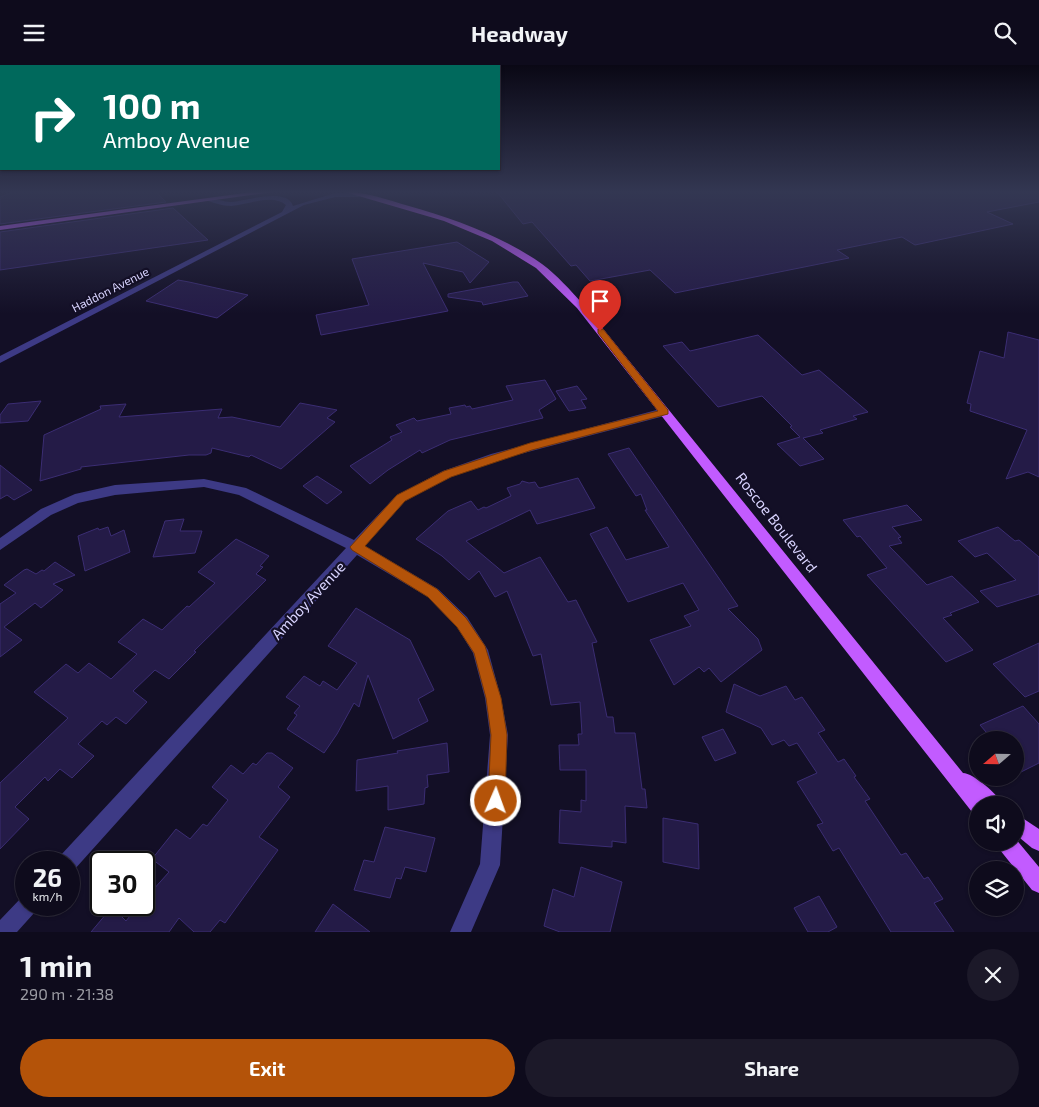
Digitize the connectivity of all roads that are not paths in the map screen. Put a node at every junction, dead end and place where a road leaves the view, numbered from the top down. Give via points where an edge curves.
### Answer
1 (246, 232) edge
2 (477, 232) edge
3 (0, 360) edge
4 (664, 412) junction
5 (0, 545) edge
6 (356, 547) junction
7 (946, 766) junction
8 (970, 796) edge
9 (983, 796) edge
10 (1024, 829) edge
11 (1039, 841) edge
12 (78, 851) edge
13 (1013, 851) edge
14 (1039, 883) edge
15 (18, 916) edge
16 (3, 932) edge
17 (460, 932) edge

1 - 3 street, Haddon Avenue
2 - 4 main road, Roscoe Boulevard via 540,267 580,306
4 - 6 street, Amboy Avenue via 530,447 447,474 401,498
4 - 7 main road, Roscoe Boulevard
5 - 6 street via 46,512 75,499 116,490 204,483 242,491
6 - 12 street, Amboy Avenue
6 - 17 street via 433,593 462,623 480,651 493,698 499,735 490,865
7 - 8 main road, Roscoe Boulevard
7 - 9 main road
10 - 11 main road
13 - 14 main road
15 - 16 street

